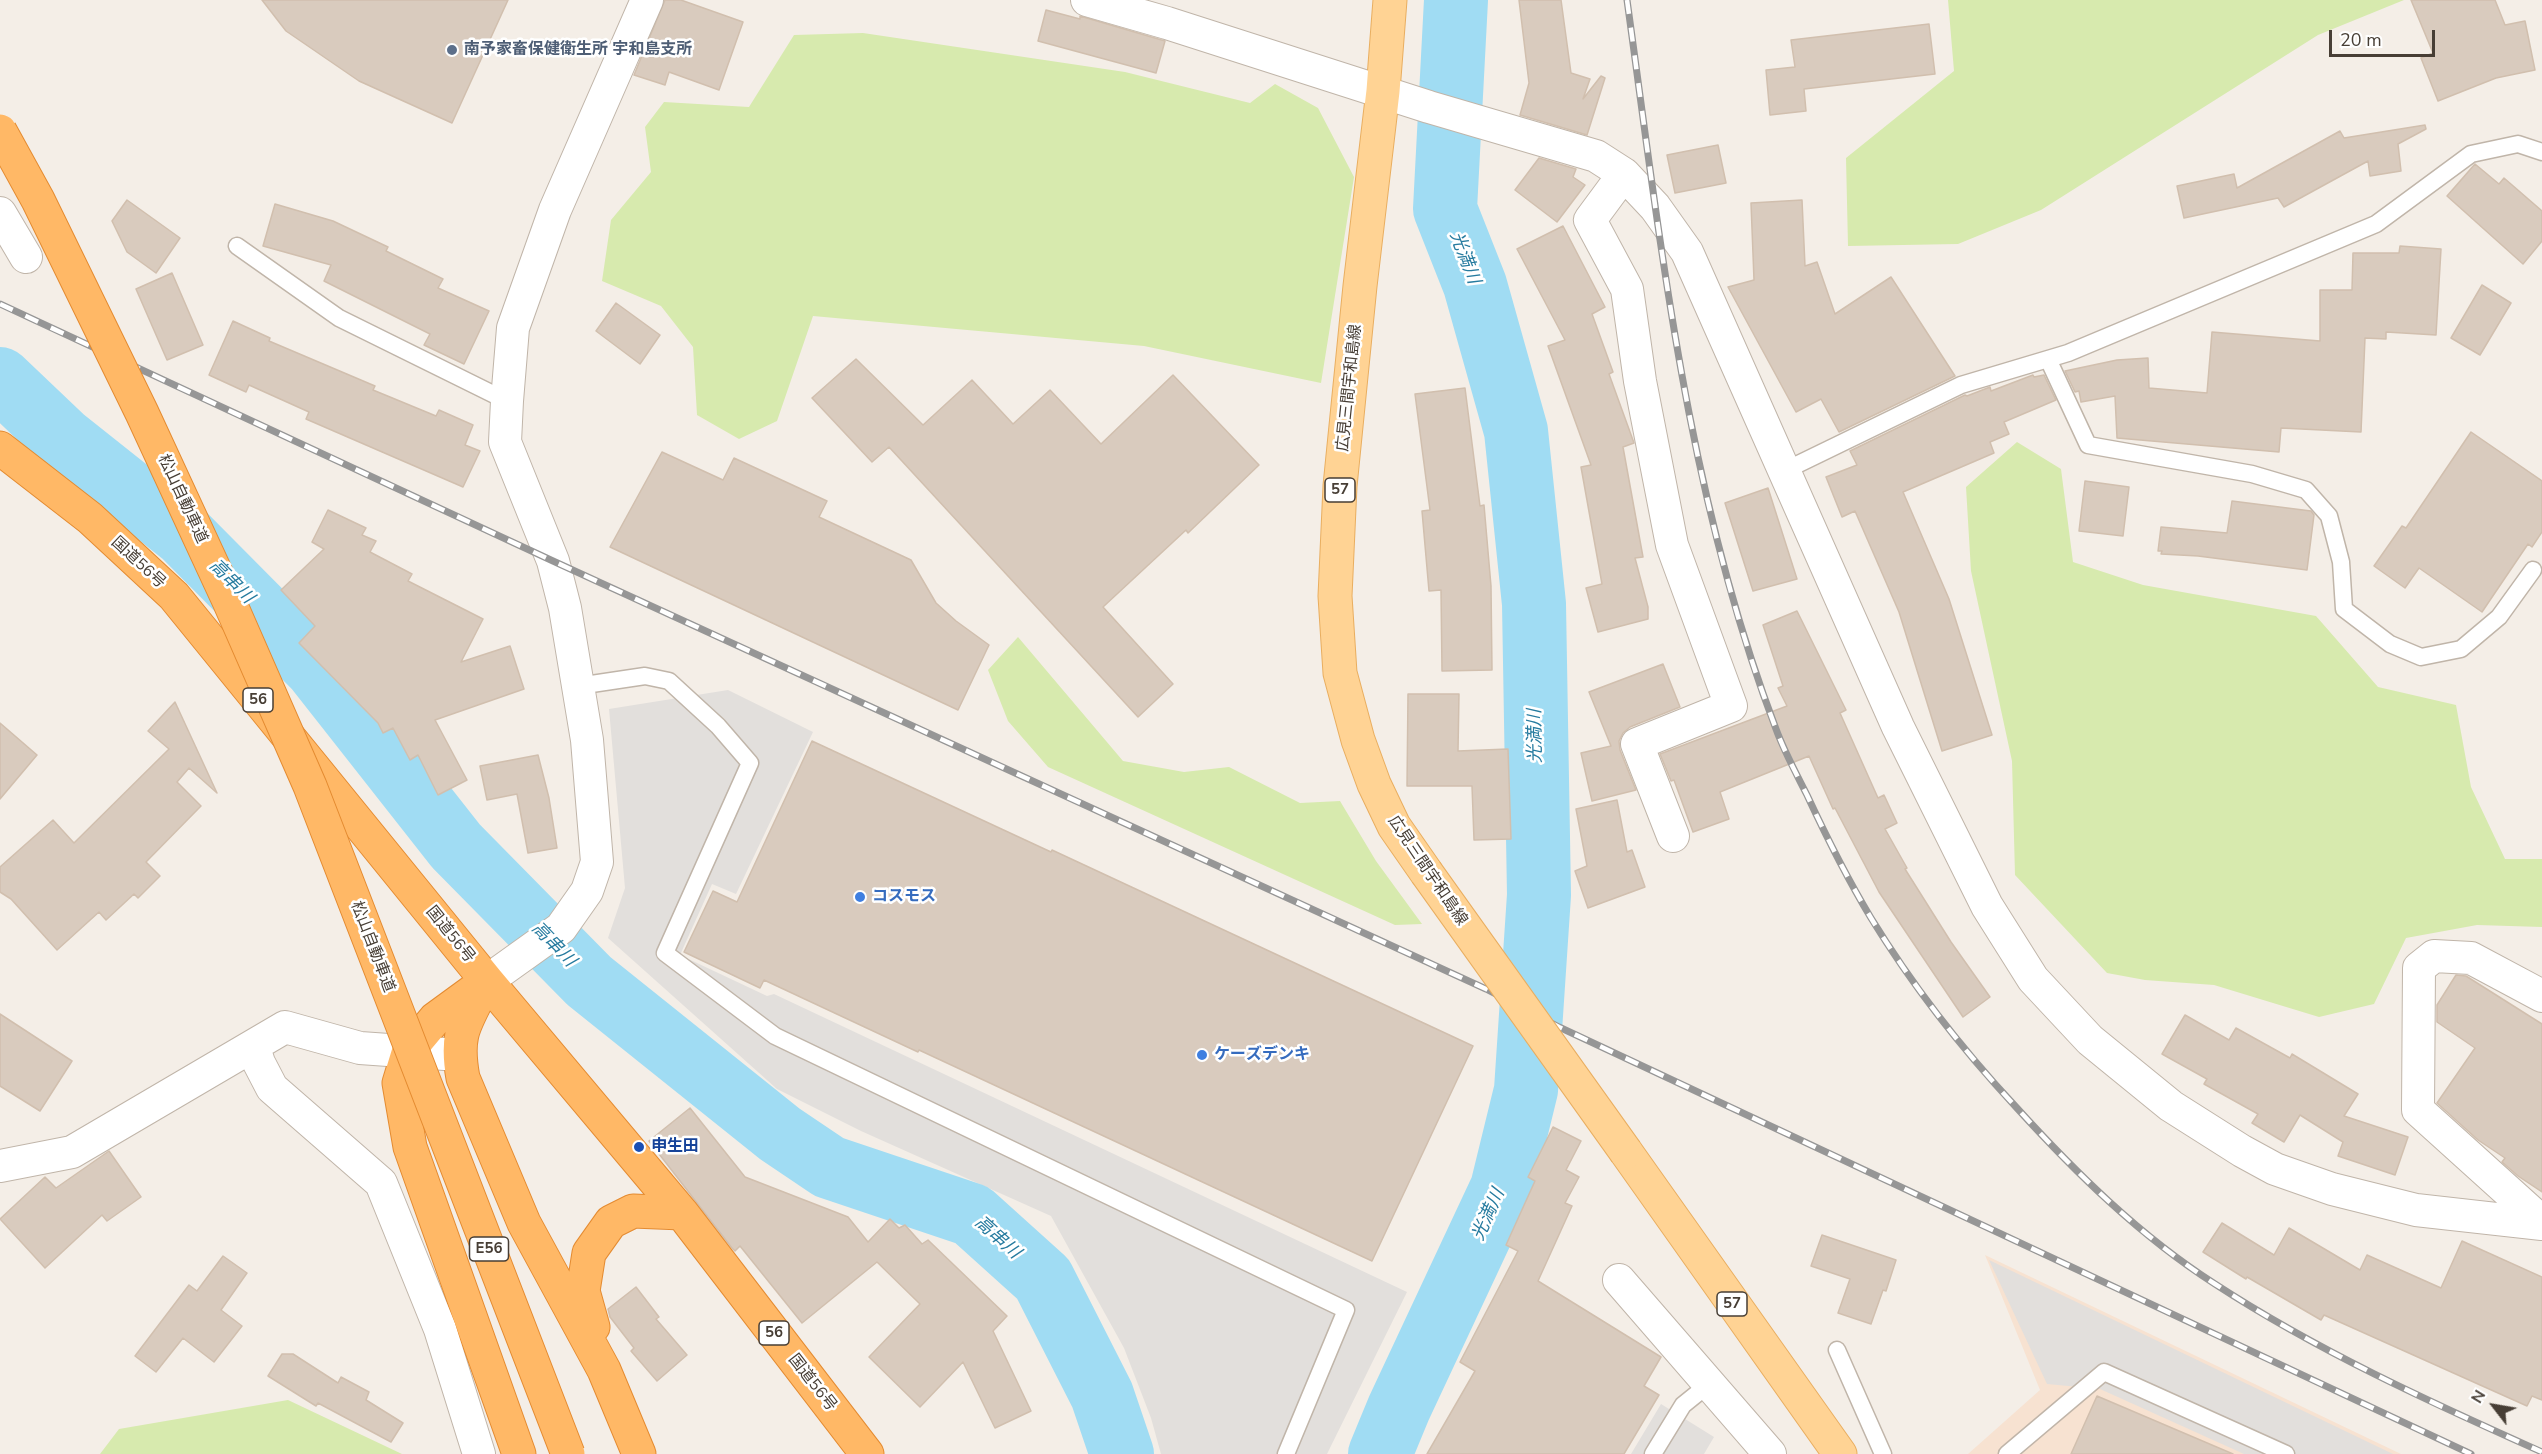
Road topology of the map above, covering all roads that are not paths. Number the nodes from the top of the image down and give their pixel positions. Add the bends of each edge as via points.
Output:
1 (647, 0) edge
2 (1087, 0) edge
3 (1390, 0) edge
4 (1383, 91) junction
5 (0, 131) edge
6 (2542, 152) edge
7 (1624, 174) junction
8 (0, 213) edge
9 (237, 246) dead end
10 (26, 257) dead end
11 (2048, 359) junction
12 (507, 401) junction
13 (0, 448) edge
14 (1784, 471) junction
15 (2533, 570) dead end
16 (578, 686) junction
17 (1672, 836) dead end
18 (487, 981) junction
19 (2542, 996) edge
20 (254, 1047) junction
21 (409, 1047) junction
22 (459, 1054) junction
23 (0, 1166) edge
24 (682, 1213) junction
25 (2542, 1223) edge
26 (1618, 1280) dead end
27 (1837, 1350) dead end
28 (604, 1370) junction
29 (1709, 1384) junction
30 (479, 1454) edge
31 (519, 1454) edge
32 (568, 1454) edge
33 (639, 1454) edge
34 (867, 1454) edge
35 (1286, 1454) edge
36 (1653, 1454) edge
37 (1770, 1454) edge
38 (1840, 1454) edge
39 (1883, 1454) edge
40 (2007, 1454) edge
41 (2286, 1454) edge

1 - 12 street via 555,210 513,328
2 - 4 street
3 - 4 main road, 広見三間宇和島線 / 57
4 - 7 street via 1596,156
4 - 38 main road, 広見三間宇和島線 / 57, bridge via 1340,486 1335,596 1340,673 1358,740 1394,826
5 - 21 highway, 松山自動車道 / E56, bridge via 38,200 230,601 310,786
6 - 11 lane via 2518,144 2471,154 2376,224
7 - 14 street via 1655,207 1687,252
7 - 17 street via 1590,220 1627,289 1640,381 1672,545 1731,706 1637,744
8 - 10 street
9 - 12 lane via 339,318
11 - 14 lane via 1961,385
11 - 15 lane via 2088,445 2252,474 2306,490 2329,516 2341,562 2344,609 2390,644 2421,657 2461,649 2499,617
12 - 16 street via 506,442 554,561
13 - 18 highway, 国道56号 / 56 via 90,518 174,596
14 - 25 street via 1869,665 1988,906 2033,979 2090,1041 2171,1106 2275,1169 2332,1189 2416,1210
16 - 18 street via 587,740 597,862 587,891 561,928
16 - 35 lane via 645,676 669,681 718,726 750,763 665,953 775,1036 1346,1310
18 - 21 highway via 435,1019
18 - 22 highway via 460,1032
18 - 24 highway, 国道56号 / 56
19 - 25 street via 2471,958 2434,956 2419,968 2418,1110
20 - 21 street via 285,1027 360,1048
20 - 23 street via 72,1152
20 - 30 street via 272,1088 381,1183 440,1329
21 - 22 street
21 - 31 highway via 399,1083 410,1147
21 - 32 highway, E56, bridge
22 - 28 highway via 463,1078 524,1223
24 - 28 highway via 633,1210 611,1222 589,1253 583,1291
24 - 34 highway, 国道56号 / 56
26 - 29 street
27 - 39 lane
28 - 33 highway
29 - 36 lane via 1683,1406
29 - 37 street
40 - 41 lane via 2104,1372

